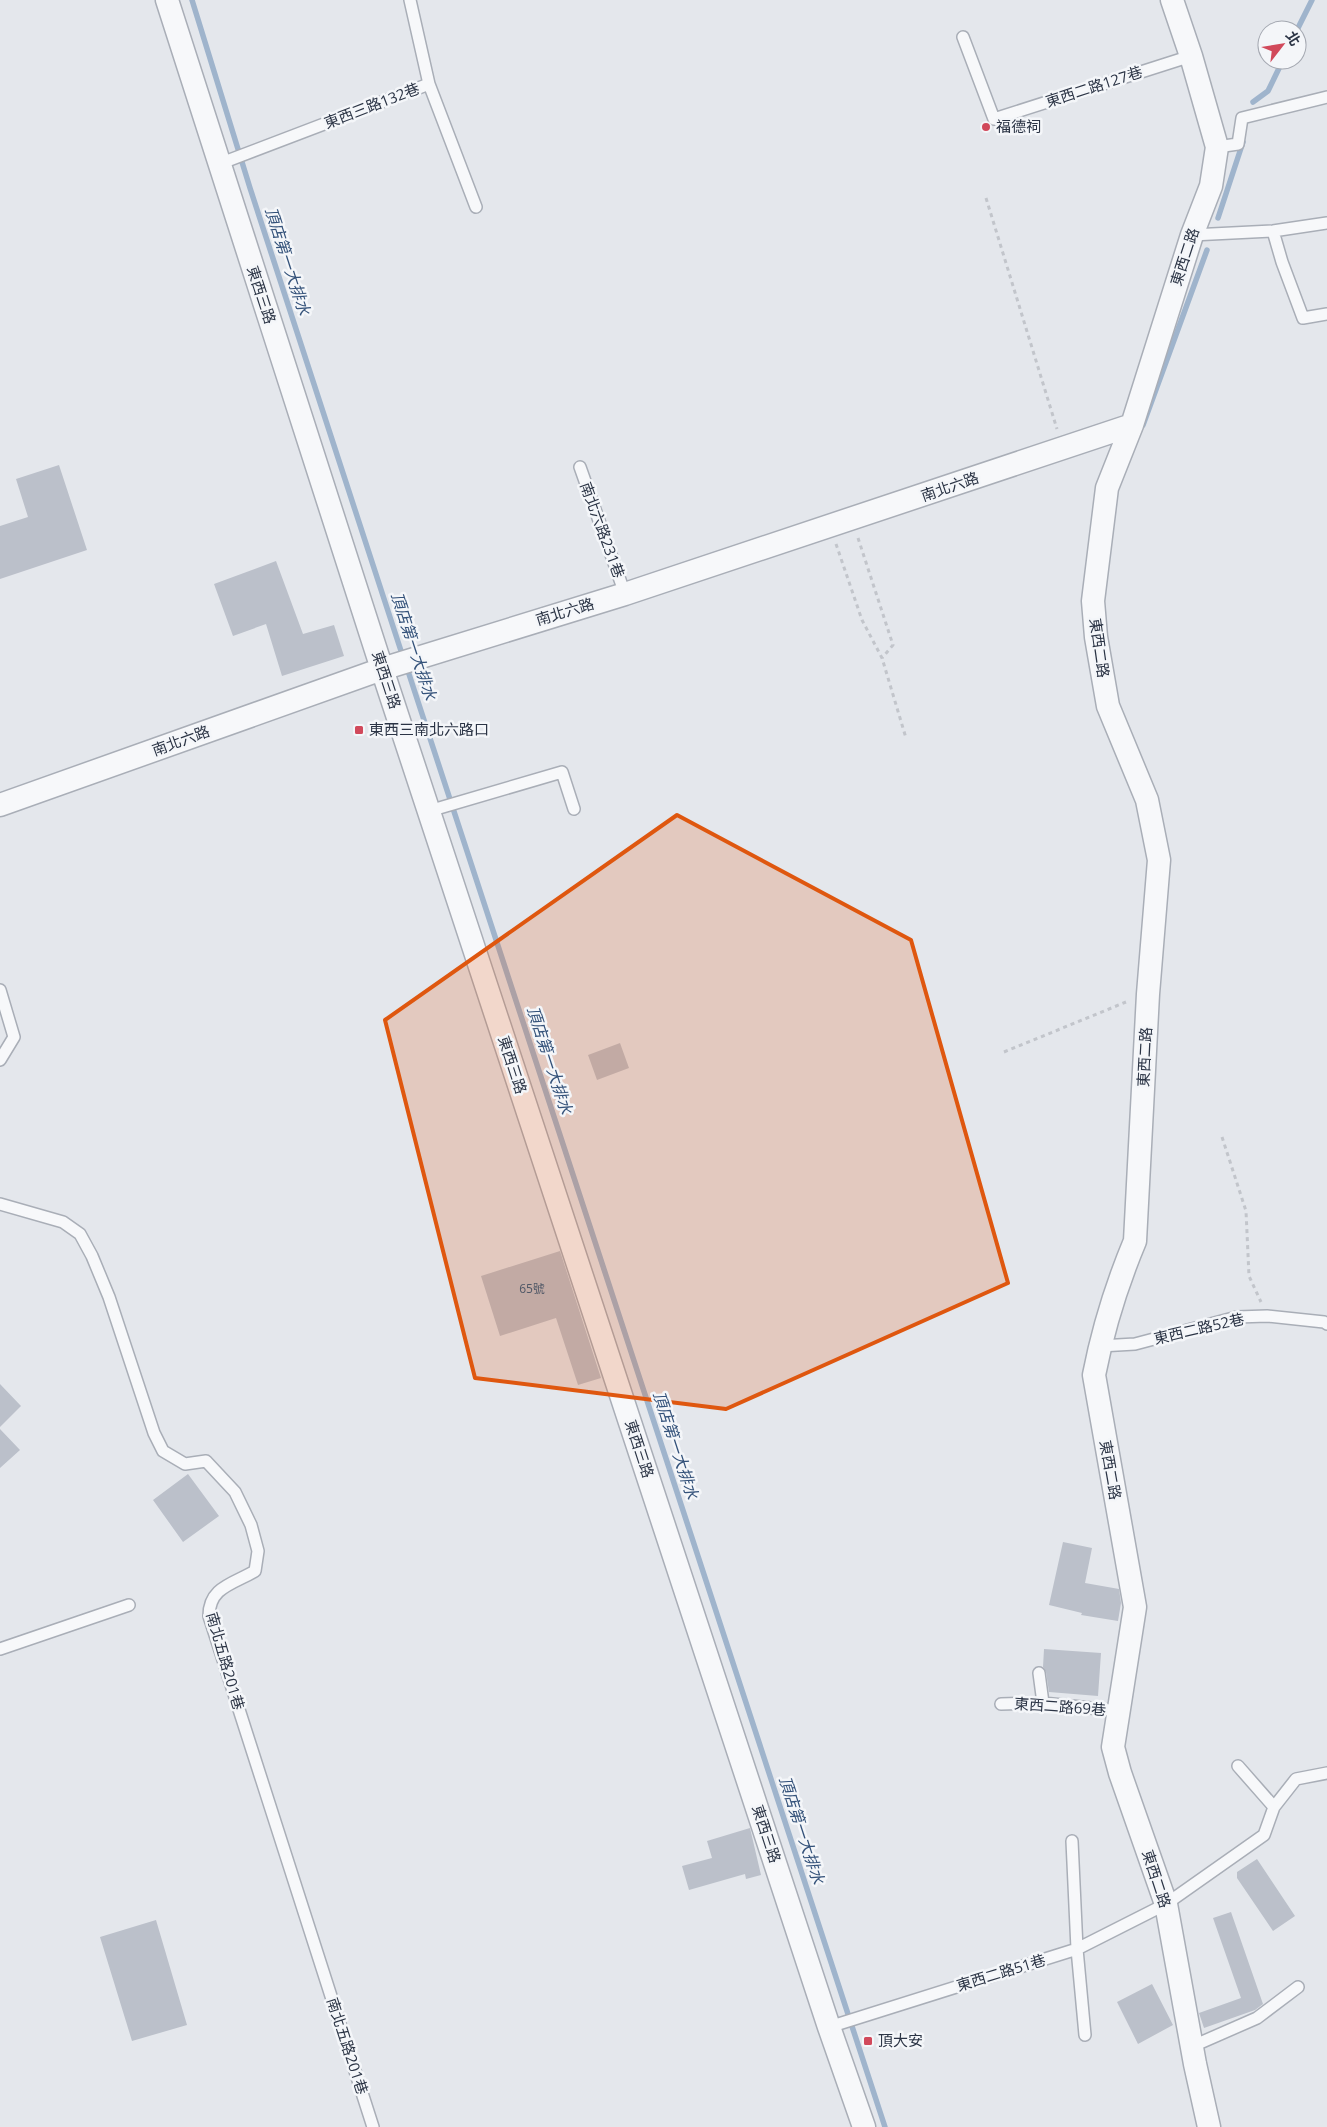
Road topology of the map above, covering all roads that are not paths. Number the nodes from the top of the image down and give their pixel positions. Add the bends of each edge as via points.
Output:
1 (167, 0) edge
2 (410, 0) edge
3 (1172, 0) edge
4 (963, 37) dead end
5 (1191, 56) junction
6 (430, 84) junction
7 (1327, 97) edge
8 (1217, 147) junction
9 (219, 164) junction
10 (476, 207) dead end
11 (1327, 224) edge
12 (1273, 231) junction
13 (1192, 235) junction
14 (1327, 314) edge
15 (1132, 425) junction
16 (580, 467) dead end
17 (625, 594) junction
18 (382, 669) junction
19 (0, 805) edge
20 (574, 809) dead end
21 (429, 811) junction
22 (0, 990) edge
23 (0, 1060) edge
24 (0, 1204) edge
25 (1327, 1324) edge
26 (1100, 1346) junction
27 (129, 1605) dead end
28 (0, 1649) edge
29 (1039, 1673) dead end
30 (1043, 1703) junction
31 (1000, 1704) dead end
32 (1119, 1711) junction
33 (1238, 1766) dead end
34 (1327, 1773) edge
35 (1274, 1807) junction
36 (1072, 1841) dead end
37 (1166, 1904) junction
38 (1077, 1949) junction
39 (1298, 1987) dead end
40 (830, 2027) junction
41 (1085, 2035) dead end
42 (1192, 2046) junction
43 (373, 2127) edge
44 (864, 2127) edge
45 (1209, 2127) edge

1 - 9 street, 東西三路
2 - 6 lane
3 - 5 street, 東西二路
4 - 5 lane, 東西二路127巷 via 994,119
5 - 8 street, 東西二路
6 - 9 lane, 東西三路132巷
6 - 10 lane, 東西三路132巷
7 - 8 lane via 1242,118 1238,144
8 - 13 street, 東西二路 via 1211,186
9 - 18 street, 東西三路
11 - 12 lane
12 - 13 lane
12 - 14 lane via 1303,318
13 - 15 street, 東西二路
15 - 17 street, 南北六路
15 - 26 street, 東西二路 via 1107,488 1093,601 1108,706 1147,800 1159,860 1148,994 1135,1241
16 - 17 lane, 南北六路231巷
17 - 18 street, 南北六路
18 - 19 street, 南北六路
18 - 21 street, 東西三路
20 - 21 lane via 562,772
21 - 40 street, 東西三路
22 - 23 lane via 14,1037
24 - 43 lane, 南北五路201巷 via 63,1222 80,1234 109,1297 154,1433 163,1451 185,1464 206,1461 235,1492 251,1525 258,1551 255,1571 220,1589 209,1604 209,1616
25 - 26 lane, 東西二路52巷 via 1267,1316 1237,1317 1135,1344
26 - 32 street, 東西二路 via 1094,1375 1135,1607
27 - 28 lane
29 - 30 lane
30 - 31 lane, 東西二路69巷
30 - 32 lane, 東西二路69巷
32 - 37 street, 東西二路 via 1113,1747
33 - 35 lane
34 - 35 lane via 1296,1779
35 - 37 lane via 1264,1835
36 - 38 lane
37 - 38 lane, 東西二路51巷
37 - 42 street, 東西二路
38 - 40 lane, 東西二路51巷
38 - 41 lane
39 - 42 lane via 1257,2018
40 - 44 street, 東西三路
42 - 45 street, 東西二路

